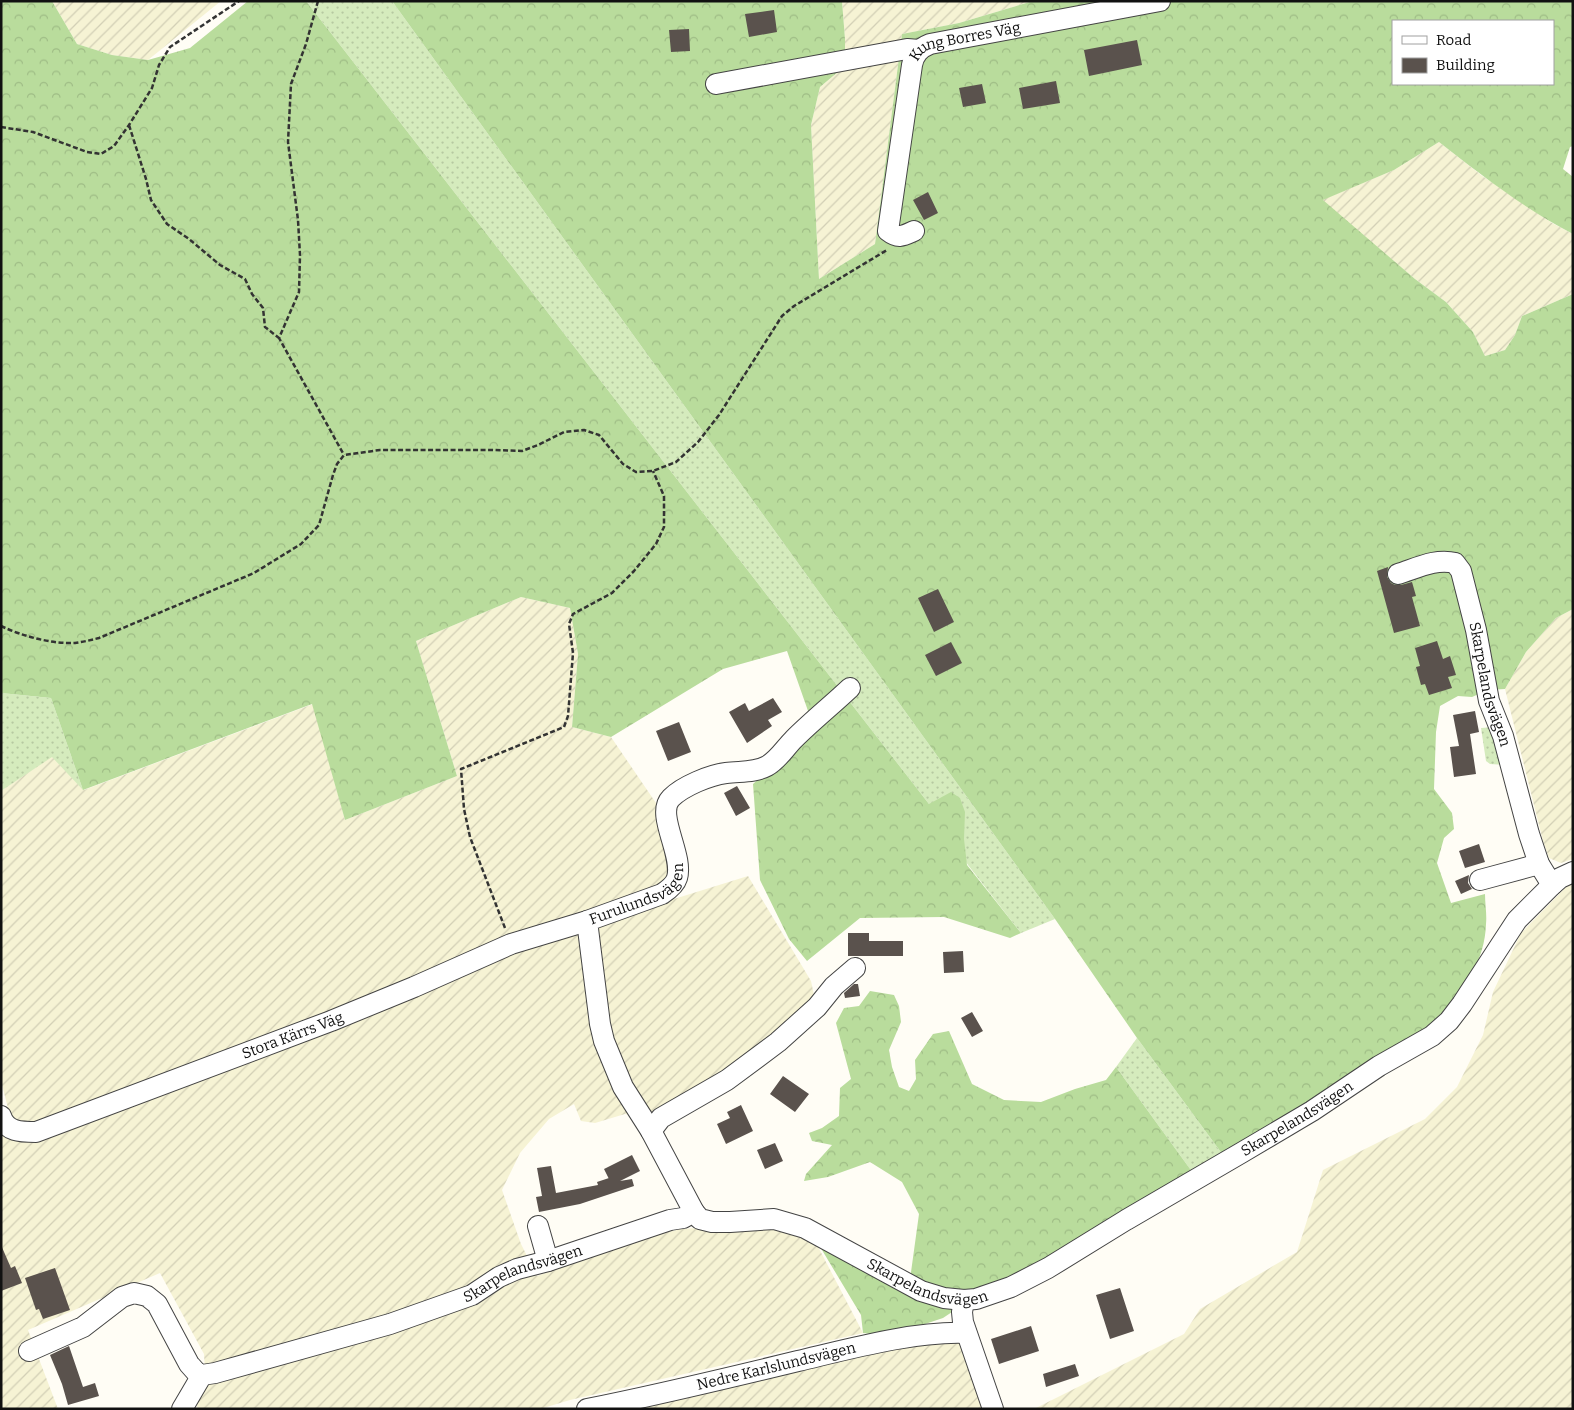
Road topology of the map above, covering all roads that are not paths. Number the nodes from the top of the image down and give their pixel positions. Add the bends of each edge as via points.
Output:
1 (1160, 1) edge
2 (919, 50) junction
3 (716, 84) dead end
4 (914, 231) dead end
5 (1398, 574) dead end
6 (850, 688) dead end
7 (1539, 864) junction
8 (1573, 872) edge
9 (1480, 880) dead end
10 (1552, 885) junction
11 (587, 921) junction
12 (855, 968) dead end
13 (1, 1116) edge
14 (651, 1131) junction
15 (694, 1212) junction
16 (538, 1226) dead end
17 (548, 1261) junction
18 (964, 1300) junction
19 (966, 1333) junction
20 (29, 1351) dead end
21 (202, 1376) junction
22 (616, 1406) edge
23 (182, 1409) edge
24 (587, 1409) edge
25 (993, 1409) edge

1 - 2 street, Kung Borres Väg via 930,44
2 - 3 street via 907,49
2 - 4 street, Kung Borres Väg via 912,65 888,232 904,236
5 - 7 street, Skarpelandsvägen via 1438,561 1455,563 1460,571 1476,630 1489,701 1503,736
6 - 11 street, Furulundsvägen via 769,765 709,777 672,797 667,804 666,815 679,863 677,880 662,894
7 - 9 street
7 - 10 street, Skarpelandsvägen
8 - 10 street, Skarpelandsvägen
10 - 18 street, Skarpelandsvägen via 1517,920 1462,1004 1432,1036 1048,1268 1011,1287
11 - 13 street, Stora Kärrs Väg via 511,944 331,1021 36,1132 18,1132 8,1127
11 - 14 street, Furulundsvägen via 604,1041 624,1087
12 - 14 street via 778,1042 727,1080 661,1118
14 - 15 street, Furulundsvägen
15 - 17 street, Skarpelandsvägen via 684,1218
15 - 18 street, Skarpelandsvägen via 700,1220 712,1222 774,1219 806,1228 921,1291
16 - 17 street
17 - 21 street, Skarpelandsvägen via 517,1269 472,1295 390,1324
18 - 19 street via 962,1312
19 - 22 street, Nedre Karlslundsvägen via 903,1338 854,1348
19 - 25 street
20 - 21 street via 83,1327 122,1297 134,1293 147,1296 157,1304 189,1364
21 - 23 street
22 - 24 street, Nedre Karlslundsvägen

